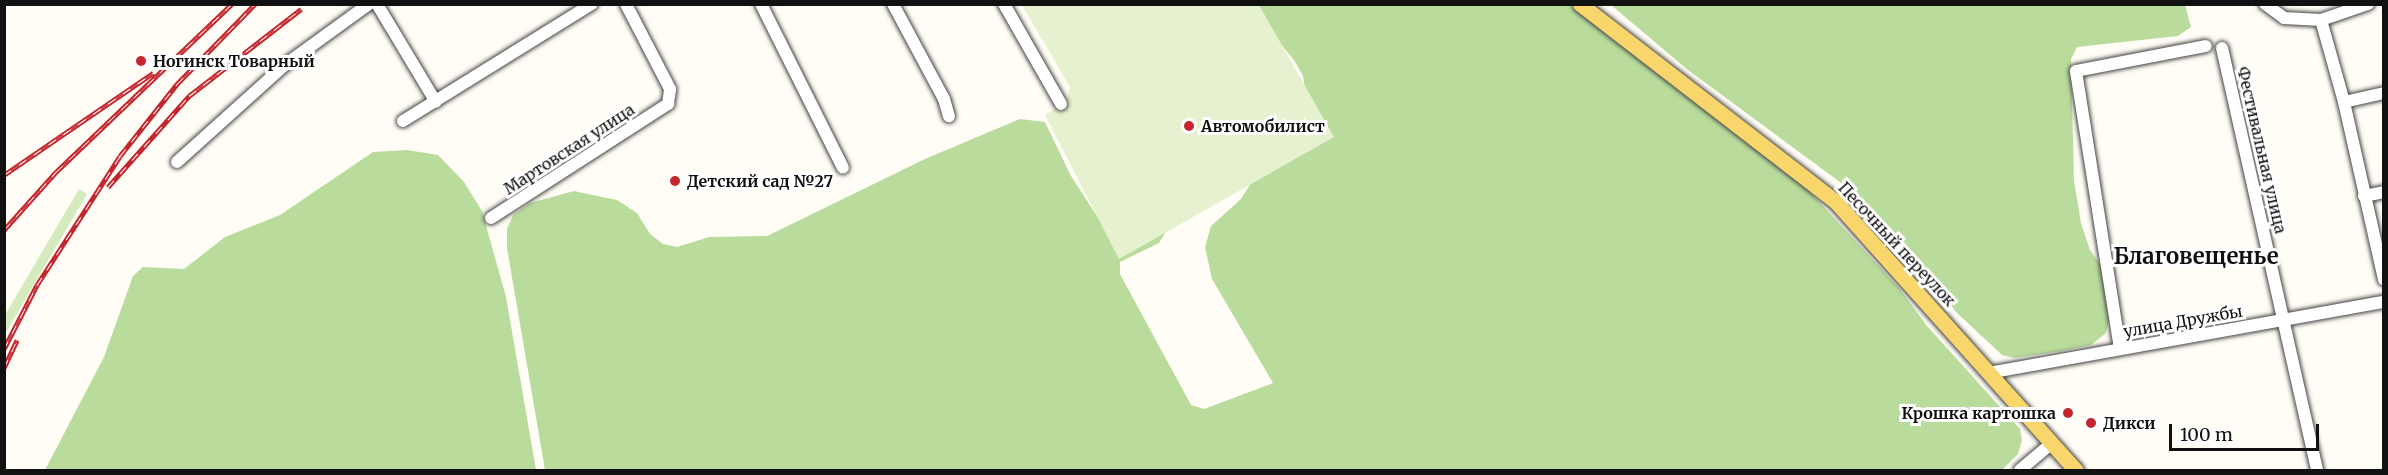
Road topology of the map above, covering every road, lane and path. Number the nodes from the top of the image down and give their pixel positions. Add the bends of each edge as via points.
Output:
1 (369, 4) edge
2 (378, 4) edge
3 (592, 4) edge
4 (626, 4) edge
5 (761, 4) edge
6 (893, 4) edge
7 (1004, 4) edge
8 (1580, 4) edge
9 (2265, 4) edge
10 (2368, 4) edge
11 (2321, 21) junction
12 (2206, 46) dead end
13 (2222, 48) dead end
14 (2384, 93) edge
15 (436, 102) junction
16 (2344, 102) junction
17 (1061, 104) dead end
18 (949, 116) dead end
19 (403, 121) dead end
20 (177, 162) dead end
21 (843, 168) dead end
22 (2384, 192) edge
23 (2364, 196) junction
24 (491, 218) dead end
25 (2384, 280) edge
26 (2384, 302) edge
27 (2283, 320) junction
28 (2120, 349) junction
29 (1988, 373) junction
30 (2052, 443) junction
31 (2020, 471) edge
32 (2076, 471) edge
33 (2317, 471) edge

1 - 20 street via 278,71
2 - 15 street
3 - 15 street
4 - 24 street, Мартовская улица via 670,88 670,100 664,108
5 - 21 street
6 - 18 street via 944,99
7 - 17 street
8 - 29 main road, Песочный переулок via 1821,188 1872,240
9 - 11 street via 2284,18
10 - 11 street
11 - 16 street
12 - 28 street via 2076,71
13 - 27 street, Фестивальная улица
14 - 16 street
15 - 19 street
16 - 23 street
22 - 23 street
23 - 25 street
26 - 27 street, улица Дружбы
27 - 28 street, улица Дружбы
27 - 33 street, Фестивальная улица
28 - 29 street, улица Дружбы
29 - 30 main road, Песочный переулок
30 - 31 street
30 - 32 main road, Песочный переулок

